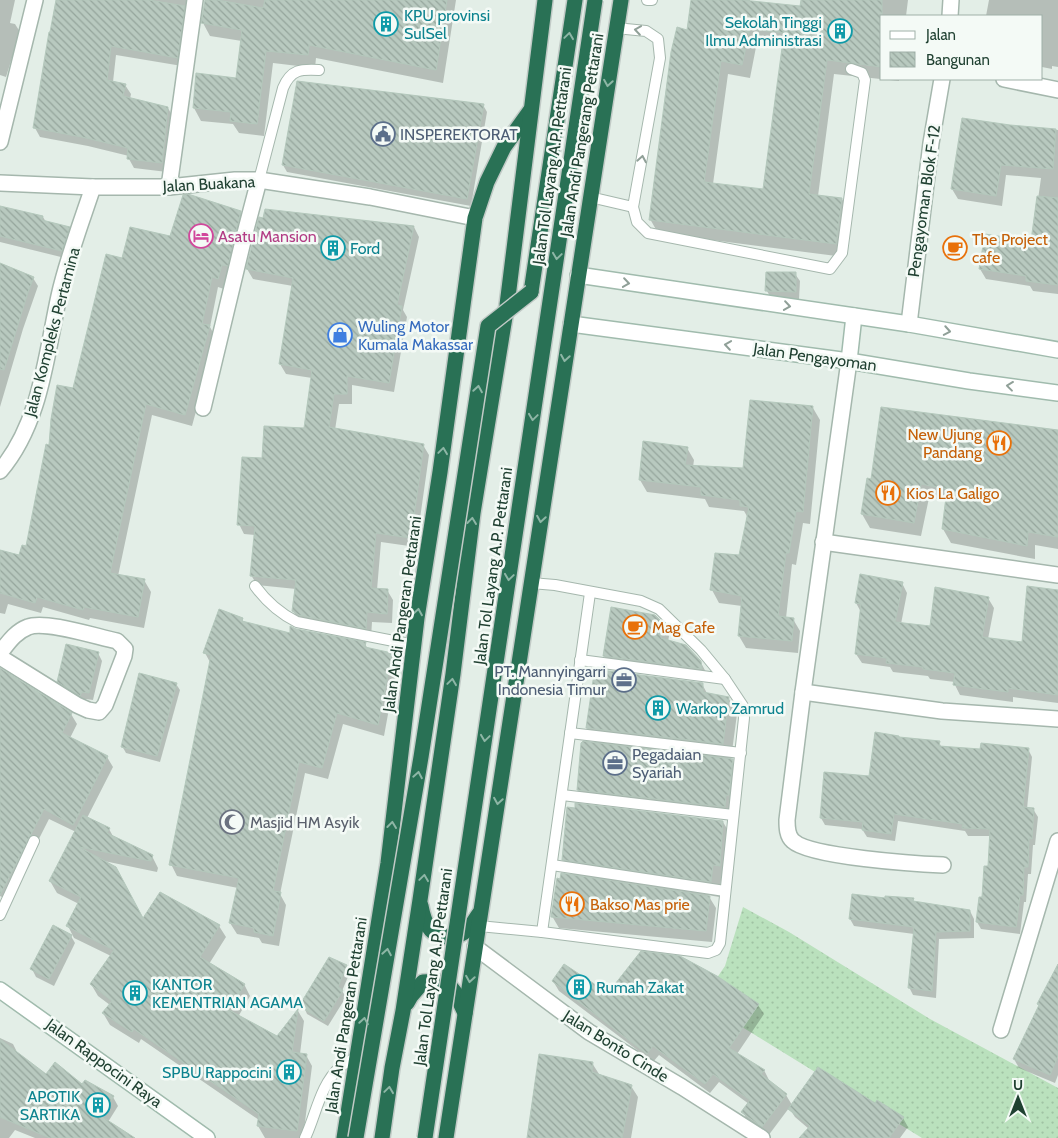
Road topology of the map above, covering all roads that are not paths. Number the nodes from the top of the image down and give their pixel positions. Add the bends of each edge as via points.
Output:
1 (35, 0) edge
2 (195, 0) edge
3 (545, 0) edge
4 (575, 0) edge
5 (595, 0) edge
6 (621, 0) edge
7 (647, 0) edge
8 (652, 0) edge
9 (951, 0) edge
10 (950, 15) edge
11 (616, 28) junction
12 (851, 69) dead end
13 (319, 70) dead end
14 (942, 80) edge
15 (1009, 80) edge
16 (1058, 90) edge
17 (532, 109) junction
18 (0, 142) edge
19 (259, 180) junction
20 (0, 183) edge
21 (169, 186) junction
22 (93, 187) junction
23 (590, 197) junction
24 (633, 207) junction
25 (475, 218) junction
26 (578, 275) junction
27 (854, 316) junction
28 (571, 324) junction
29 (909, 324) junction
30 (1058, 350) edge
31 (849, 361) junction
32 (1058, 393) edge
33 (203, 408) dead end
34 (0, 471) edge
35 (823, 542) junction
36 (1058, 575) edge
37 (532, 583) junction
38 (255, 586) dead end
39 (590, 593) junction
40 (414, 645) junction
41 (0, 655) edge
42 (580, 660) junction
43 (725, 679) junction
44 (803, 692) junction
45 (1058, 719) edge
46 (570, 733) junction
47 (741, 753) junction
48 (562, 795) junction
49 (733, 815) junction
50 (34, 841) dead end
51 (1058, 841) edge
52 (552, 865) junction
53 (943, 865) dead end
54 (725, 891) junction
55 (420, 900) junction
56 (0, 915) edge
57 (480, 918) junction
58 (542, 932) junction
59 (475, 947) junction
60 (0, 990) edge
61 (403, 1012) junction
62 (465, 1013) junction
63 (1001, 1030) dead end
64 (357, 1057) junction
65 (207, 1138) edge
66 (305, 1138) edge
67 (344, 1138) edge
68 (356, 1138) edge
69 (382, 1138) edge
70 (425, 1138) edge
71 (446, 1138) edge
72 (762, 1138) edge

1 - 18 street
2 - 21 street
3 - 17 highway, Jalan Andi Pangeran Pettarani
68 -> 4 highway, Jalan Tol Layang A.P. Pettarani, bridge via 421,757 488,326 531,292
5 -> 70 highway, Jalan Tol Layang A.P. Pettarani, bridge
6 - 11 highway, Jalan Andi Pangerang Pettarani
7 - 8 lane
9 - 10 street
11 -> 23 highway, Jalan Andi Pangerang Pettarani
24 -> 11 lane via 660,47 658,39 646,31
12 - 24 lane via 862,74 865,80 842,253 830,269 648,233 637,222
13 - 19 lane via 300,70 287,78
14 - 29 street, Pengayoman Blok F-12
15 - 16 street
17 - 25 highway, Jalan Andi Pangeran Pettarani via 504,148 487,182
55 -> 17 highway, Jalan Andi Pangeran Pettarani
19 - 21 street, Jalan Buakana
19 - 25 street, Jalan Buakana via 360,195
19 - 33 street
20 - 22 street, Jalan Buakana
21 - 22 street, Jalan Buakana
22 - 34 street, Jalan Kompleks Pertamina via 59,296 36,398 17,449
23 - 24 lane
23 - 26 highway, Jalan Andi Pangerang Pettarani
40 -> 25 highway, Jalan Andi Pangeran Pettarani
26 -> 27 street
26 - 28 highway, Jalan Andi Pangerang Pettarani
27 - 29 street
27 - 31 street
31 -> 28 street, Jalan Pengayoman
28 -> 37 highway, Jalan Andi Pangerang Pettarani
29 -> 30 street
32 -> 31 street, Jalan Pengayoman
31 - 35 street
35 - 36 street
35 - 44 street
37 - 39 lane
37 -> 57 highway, Jalan Andi Pangerang Pettarani
38 - 40 lane via 281,612 297,622
39 - 42 lane
39 - 43 lane via 641,601 659,609
64 -> 40 highway, Jalan Andi Pangeran Pettarani via 388,863
41 - 41 street via 9,640 29,626 37,625 117,641 125,649 105,705 99,712 77,705
42 - 43 lane
42 - 46 lane
43 - 47 lane via 743,706
44 - 45 street via 942,711
44 - 53 street via 787,820 787,832 792,841 805,848 856,857
46 - 47 lane
46 - 48 lane
47 - 49 lane
48 - 49 lane
48 - 52 lane
49 - 54 lane
50 - 56 lane
51 - 63 street
52 - 54 lane
52 - 58 lane
54 - 58 lane via 720,943 716,950 708,953
55 - 57 highway via 427,925 433,933 444,938 457,937
55 - 61 highway, Jalan Andi Pangeran Pettarani
57 - 58 lane
57 - 59 highway, Jalan Andi Pangerang Pettarani
59 -> 62 highway, Jalan Andi Pangerang Pettarani
59 - 72 street, Jalan Bonto Cinde via 589,1032
60 - 65 street, Jalan Rappocini Raya
61 - 62 highway via 423,982 442,981 453,988
69 -> 61 highway, Jalan Andi Pangeran Pettarani
62 - 71 highway, Jalan Andi Pangerang Pettarani
64 - 66 lane via 340,1067 329,1081
64 - 67 highway, Jalan Andi Pangeran Pettarani

